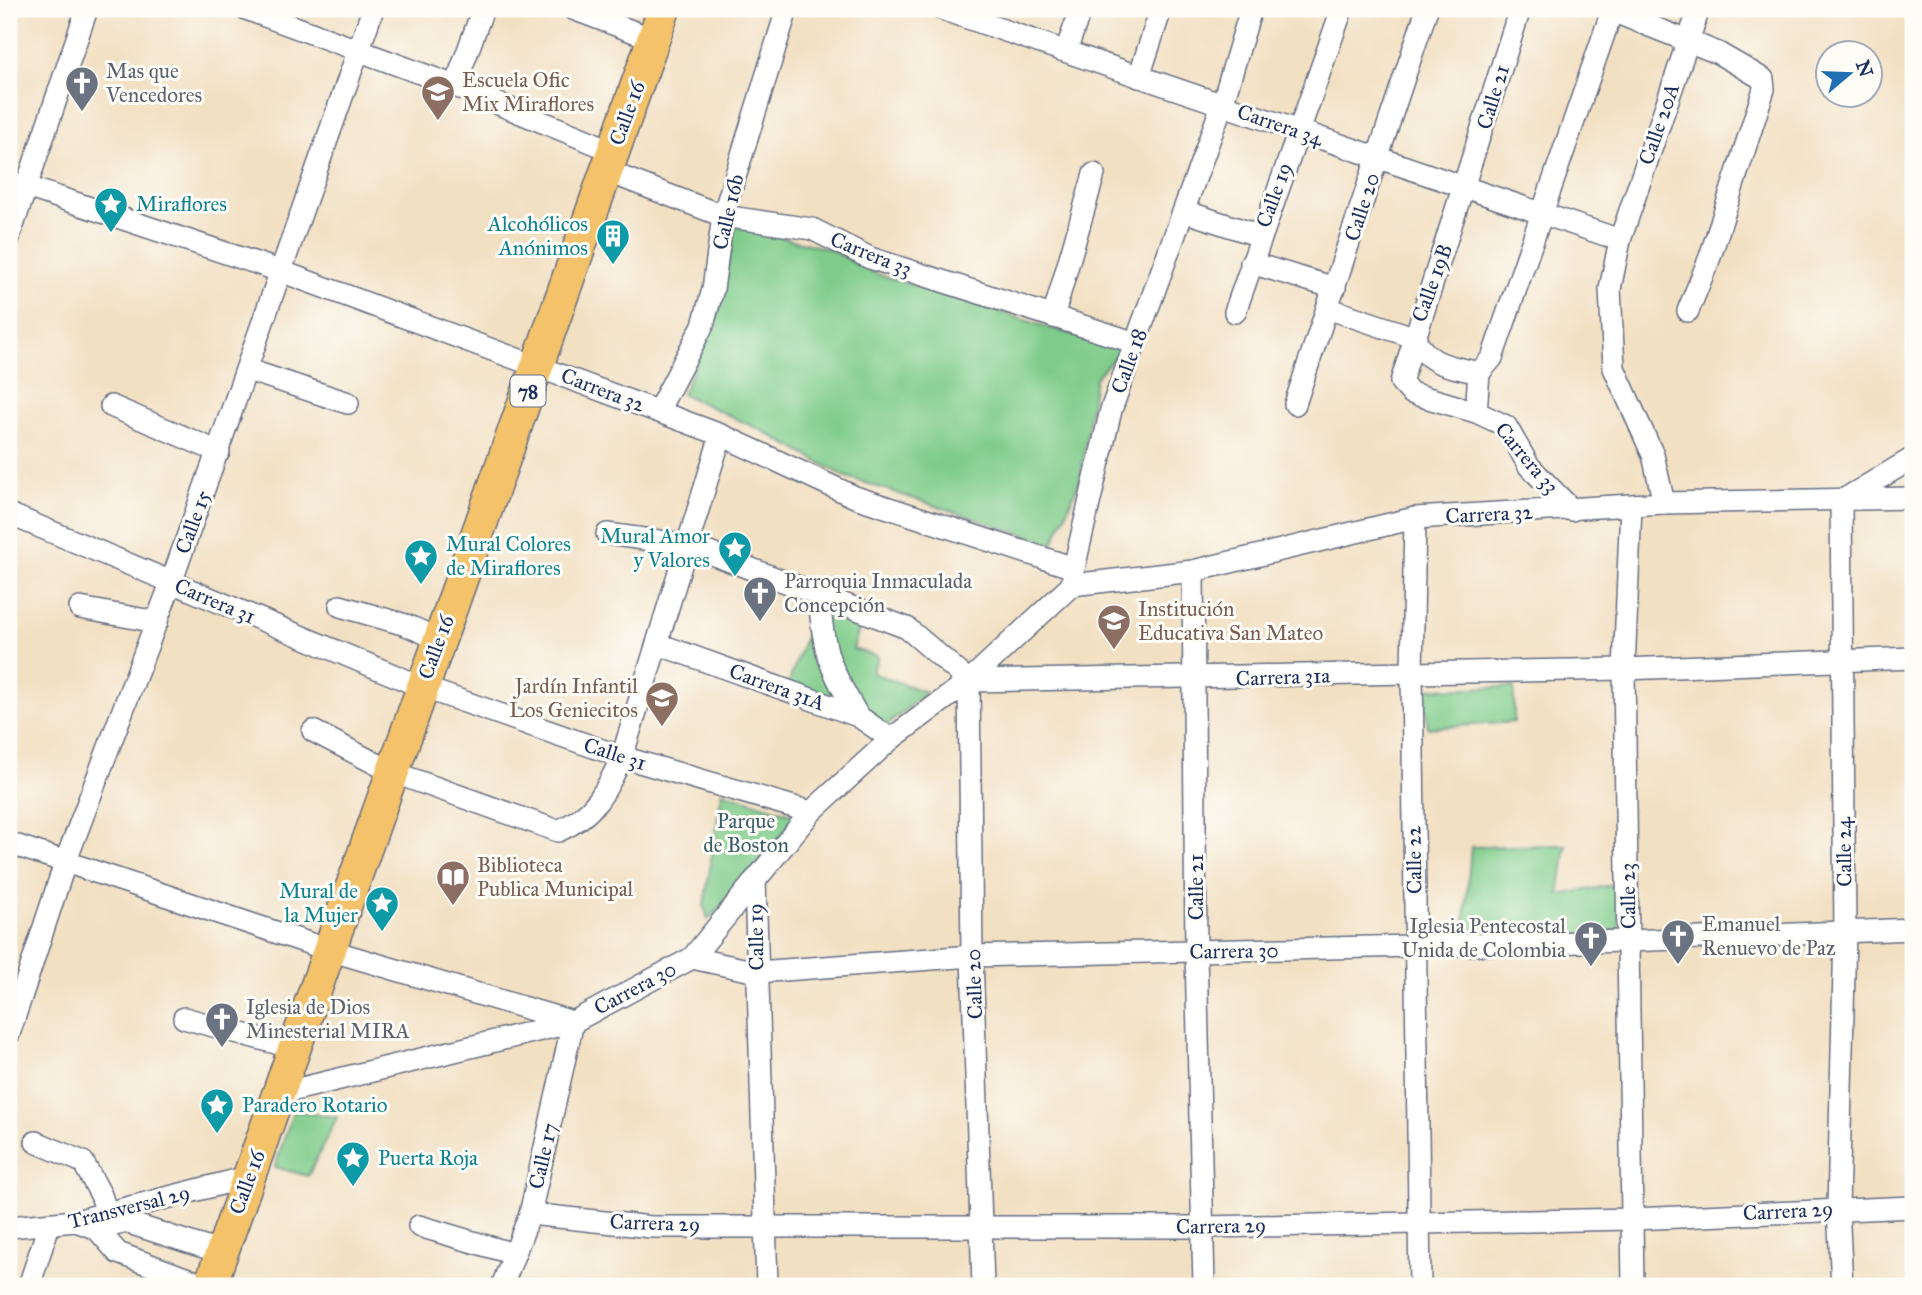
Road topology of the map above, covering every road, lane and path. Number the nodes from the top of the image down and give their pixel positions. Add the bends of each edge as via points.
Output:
1 (87, 9) edge
2 (246, 9) edge
3 (373, 9) edge
4 (483, 9) edge
5 (573, 9) edge
6 (664, 9) edge
7 (787, 9) edge
8 (941, 9) edge
9 (1081, 9) edge
10 (1161, 9) edge
11 (1251, 9) edge
12 (1342, 9) edge
13 (1427, 9) edge
14 (1520, 9) edge
15 (1699, 9) edge
16 (1608, 10) edge
17 (1000, 18) edge
18 (653, 39) junction
19 (1687, 40) junction
20 (1066, 51) junction
21 (359, 52) junction
22 (1139, 77) junction
23 (455, 86) junction
24 (1222, 105) junction
25 (1297, 132) junction
26 (1378, 156) junction
27 (610, 161) junction
28 (1094, 174) dead end
29 (18, 185) edge
30 (1465, 185) junction
31 (1184, 211) junction
32 (1544, 214) junction
33 (723, 216) junction
34 (1260, 236) junction
35 (9, 237) edge
36 (1620, 240) junction
37 (1251, 264) junction
38 (283, 272) junction
39 (1335, 288) junction
40 (1327, 308) junction
41 (1688, 311) dead end
42 (1235, 312) dead end
43 (1053, 317) junction
44 (1413, 337) junction
45 (1136, 343) junction
46 (537, 364) junction
47 (248, 370) junction
48 (1479, 373) junction
49 (348, 403) dead end
50 (1294, 404) dead end
51 (111, 406) dead end
52 (658, 411) junction
53 (1476, 412) junction
54 (721, 435) junction
55 (219, 452) junction
56 (1913, 458) edge
57 (1913, 498) edge
58 (1841, 502) junction
59 (1664, 503) junction
60 (1631, 506) junction
61 (1572, 510) junction
62 (9, 514) edge
63 (1415, 519) junction
64 (607, 534) dead end
65 (688, 545) junction
66 (1193, 571) junction
67 (1073, 576) junction
68 (172, 583) junction
69 (819, 595) junction
70 (340, 606) dead end
71 (80, 608) dead end
72 (157, 622) junction
73 (439, 639) junction
74 (658, 644) junction
75 (1913, 658) edge
76 (1841, 663) junction
77 (1625, 669) junction
78 (1412, 672) junction
79 (1195, 680) junction
80 (969, 681) junction
81 (422, 687) junction
82 (858, 716) junction
83 (313, 731) dead end
84 (891, 739) junction
85 (622, 757) junction
86 (392, 772) junction
87 (811, 812) junction
88 (9, 843) edge
89 (65, 863) junction
90 (755, 880) junction
91 (1913, 929) edge
92 (1845, 933) junction
93 (1629, 941) junction
94 (1415, 946) junction
95 (329, 950) junction
96 (1196, 952) junction
97 (972, 956) junction
98 (692, 958) junction
99 (757, 972) junction
100 (184, 1018) dead end
101 (573, 1021) junction
102 (9, 1034) edge
103 (294, 1048) junction
104 (278, 1094) junction
105 (36, 1142) dead end
106 (248, 1177) junction
107 (1913, 1207) edge
108 (1838, 1208) junction
109 (530, 1214) junction
110 (1633, 1219) junction
111 (102, 1221) junction
112 (1419, 1223) junction
113 (49, 1225) junction
114 (766, 1225) junction
115 (419, 1226) dead end
116 (983, 1226) junction
117 (9, 1227) edge
118 (1203, 1227) junction
119 (222, 1252) junction
120 (514, 1254) junction
121 (29, 1286) edge
122 (208, 1286) edge
123 (502, 1286) edge
124 (767, 1286) edge
125 (983, 1286) edge
126 (1204, 1286) edge
127 (1420, 1286) edge
128 (1633, 1286) edge
129 (1842, 1286) edge

1 - 29 street
2 - 21 street, Carrera 33
3 - 21 street, Calle 15
4 - 23 street
5 - 18 street
6 - 18 highway, Calle 16 / 78
7 - 33 street, Calle 16b
8 - 17 street, Carrera 34
9 - 20 street
10 - 22 street
11 - 24 street, Calle 18
12 - 25 street, Calle 19
13 - 26 street, Calle 20
14 - 30 street, Calle 21
15 - 19 street, Calle 20A
16 - 19 street
16 - 32 street
17 - 20 street, Carrera 34
18 - 27 highway, Calle 16 / 78
19 - 36 street, Calle 20A
19 - 41 street via 1755,73 1763,79 1764,89
20 - 22 street, Carrera 34
21 - 23 street, Carrera 33
21 - 38 street, Calle 15
22 - 24 street, Carrera 34
23 - 27 street, Carrera 33
24 - 25 street, Carrera 34
24 - 31 street, Calle 18
25 - 26 street, Carrera 34
25 - 34 street, Calle 19
26 - 30 street, Carrera 34
26 - 39 street, Calle 20
27 - 33 street, Carrera 33
27 - 46 highway, Calle 16 / 78
28 - 43 street
29 - 35 street
29 - 38 street, Carrera 32
30 - 32 street, Carrera 34
30 - 44 street, Calle 19B
31 - 34 street
31 - 45 street, Calle 18
32 - 36 street, Carrera 34
32 - 48 street via 1492,358
33 - 43 street, Carrera 33 via 812,229 870,258
33 - 52 street, Calle 16b via 703,325
34 - 37 street, Calle 19
36 - 59 street, Calle 20A via 1610,289 1614,368 1653,455
37 - 39 street
37 - 42 street, Calle 19
38 - 46 street, Carrera 32
38 - 47 street, Calle 15
39 - 40 street, Calle 20
40 - 44 street
40 - 50 street, Calle 20
43 - 45 street, Carrera 33
44 - 48 street via 1424,356
44 - 53 street, Calle 19B via 1401,382 1411,393
45 - 67 street, Calle 18 via 1111,410
46 - 52 street, Carrera 32
46 - 73 highway, Calle 16 / 78
47 - 49 street
47 - 55 street, Calle 15
48 - 53 street, Carrera 33
51 - 55 street
52 - 54 street, Carrera 32
53 - 61 street, Carrera 33 via 1506,426 1529,466
54 - 65 street
54 - 67 street, Carrera 32 via 855,496
55 - 68 street, Calle 15
56 - 58 street
57 - 58 street, Carrera 32
58 - 59 street, Carrera 32
58 - 76 street, Calle 24
59 - 60 street, Carrera 32
60 - 61 street, Carrera 32
60 - 77 street, Calle 23
61 - 63 street, Carrera 32
62 - 68 street, Carrera 31
63 - 66 street, Carrera 32
63 - 78 street, Calle 22
64 - 65 street
65 - 69 street
65 - 74 street
66 - 67 street, Carrera 32
66 - 79 street, Calle 21
67 - 80 street
68 - 72 street, Calle 15
68 - 81 street, Carrera 31
69 - 80 street via 907,628
69 - 82 street via 822,640 832,671
70 - 73 street
71 - 72 street
72 - 89 street, Calle 15
73 - 81 highway, Calle 16 / 78
74 - 82 street, Carrera 31A
74 - 85 street
75 - 76 street, Carrera 31a
76 - 77 street, Carrera 31a
76 - 92 street, Calle 24
77 - 78 street, Carrera 31a
77 - 93 street, Calle 23
78 - 79 street, Carrera 31a
78 - 94 street, Calle 22
79 - 80 street, Carrera 31a
79 - 96 street, Calle 21
80 - 84 street, Calle 19
80 - 97 street, Calle 20
81 - 85 street, Calle 31
81 - 86 highway, Calle 16 / 78
82 - 84 street, Carrera 31A
83 - 86 street
84 - 87 street, Calle 19
85 - 86 street via 604,797 558,831
85 - 87 street, Calle 31
86 - 95 highway, Calle 16 / 78
87 - 90 street, Calle 19
88 - 89 street, Carrera 30
89 - 95 street, Carrera 30
89 - 102 street, Calle 15
90 - 98 street
90 - 99 street, Calle 19
91 - 92 street, Carrera 30
92 - 93 street, Carrera 30
92 - 108 street, Calle 24
93 - 94 street, Carrera 30
93 - 110 street, Calle 23
94 - 96 street, Carrera 30
94 - 112 street, Calle 22
95 - 101 street, Carrera 30
95 - 103 highway, Calle 16 / 78
96 - 97 street, Carrera 30
96 - 118 street, Calle 21
97 - 99 street, Carrera 30
97 - 116 street, Calle 20
98 - 99 street, Carrera 30
98 - 101 street, Carrera 30
99 - 114 street, Calle 19
100 - 103 street
101 - 104 street, Carrera 30
101 - 109 street, Calle 17
103 - 104 highway, Calle 16 / 78
104 - 106 highway, Calle 16 / 78
105 - 111 street via 83,1162 101,1195
106 - 111 street, Transversal 29
106 - 119 highway, Calle 16 / 78
107 - 108 street, Carrera 29
108 - 110 street, Carrera 29
108 - 129 street, Calle 24
109 - 114 street, Carrera 29 via 651,1227
109 - 120 street, Calle 17
110 - 112 street, Carrera 29
110 - 128 street, Calle 23
111 - 113 street, Transversal 29
111 - 119 street via 126,1222
111 - 122 street via 118,1253
112 - 118 street, Carrera 29
112 - 127 street, Calle 22
113 - 117 street, Transversal 29
113 - 121 street
114 - 116 street, Carrera 29
114 - 124 street, Calle 19
115 - 120 street
116 - 118 street, Carrera 29
116 - 125 street, Calle 20
118 - 126 street, Calle 21
119 - 122 highway, Calle 16 / 78
120 - 123 street, Calle 17

